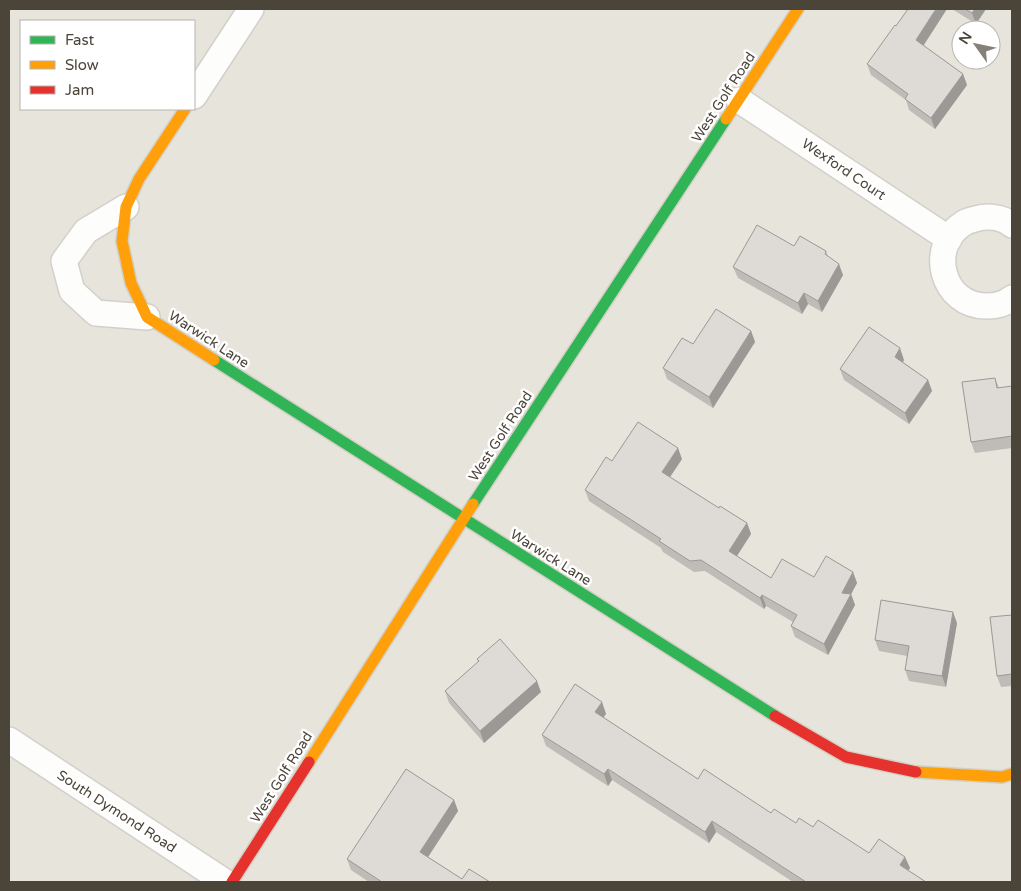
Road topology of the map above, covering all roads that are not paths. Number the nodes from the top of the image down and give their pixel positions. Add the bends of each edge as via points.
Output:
1 (251, 9) edge
2 (798, 9) edge
3 (195, 94) edge
4 (739, 100) junction
5 (184, 110) edge
6 (126, 207) junction
7 (1012, 224) edge
8 (949, 239) junction
9 (1012, 298) edge
10 (147, 318) junction
11 (463, 519) junction
12 (9, 740) edge
13 (1012, 774) edge
14 (225, 882) edge
15 (232, 882) edge

1 - 3 street
2 - 4 street, West Golf Road
4 - 8 street, Wexford Court
4 - 11 street, West Golf Road
5 - 6 street, Warwick Lane via 139,179
6 - 10 street, Warwick Lane via 122,241 131,283
6 - 10 street via 86,231 64,261 72,291 96,313
7 - 8 street via 995,217 980,217 965,222
8 - 9 street via 942,257 943,271 957,295 982,306 996,306
10 - 11 street, Warwick Lane
11 - 13 street, Warwick Lane via 785,723 846,757 922,773 1002,777
11 - 15 street, West Golf Road
12 - 14 street, South Dymond Road

